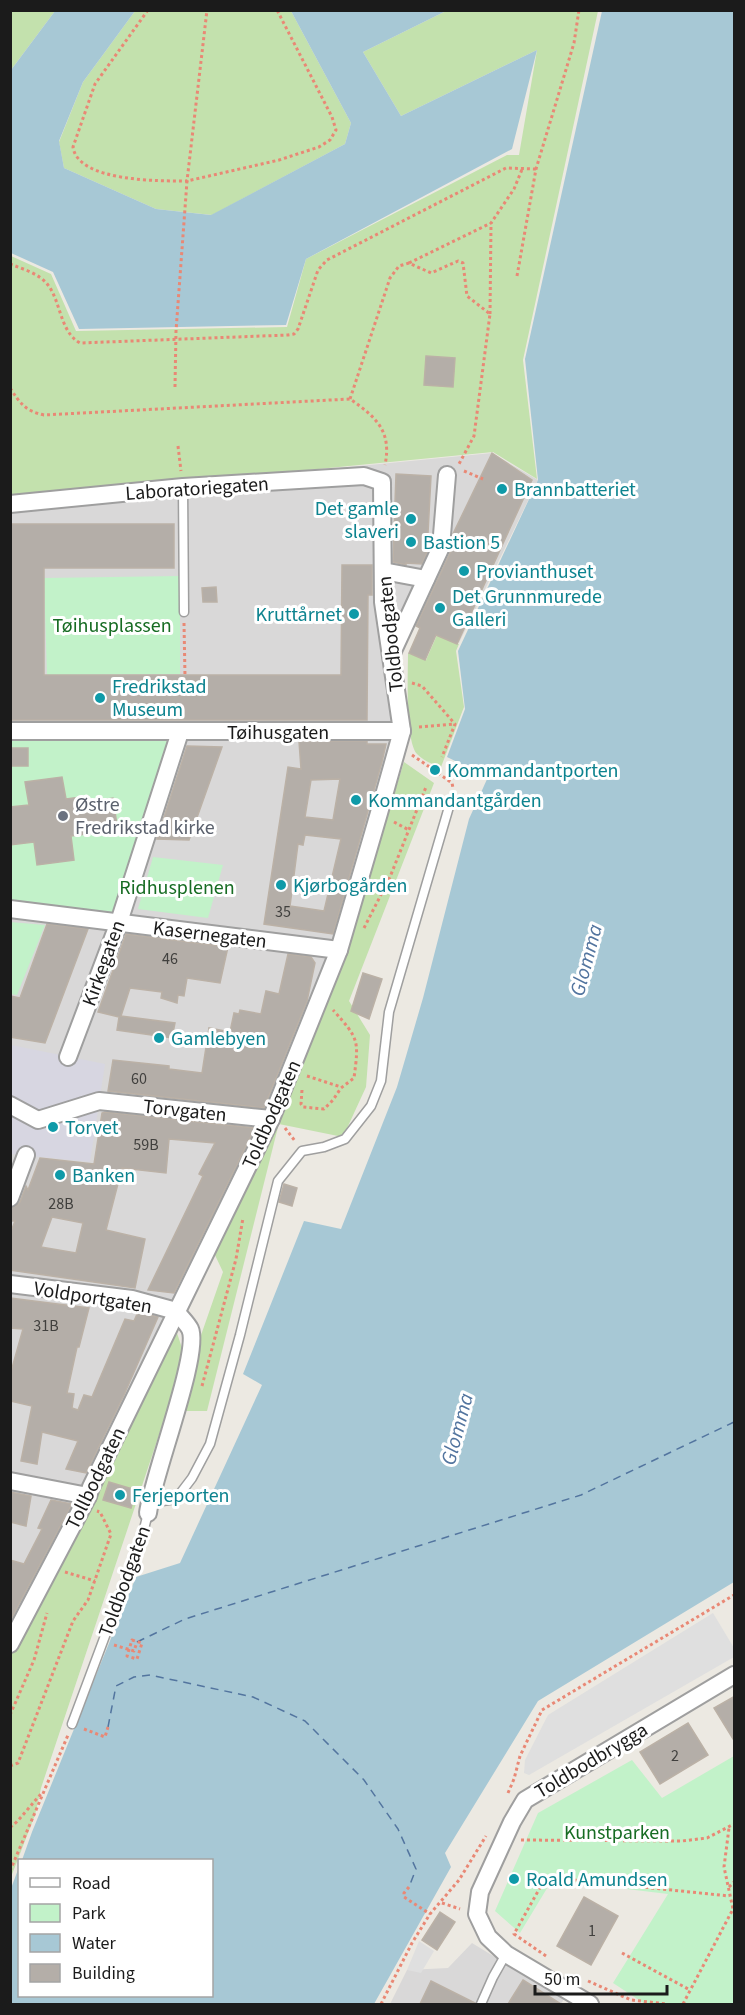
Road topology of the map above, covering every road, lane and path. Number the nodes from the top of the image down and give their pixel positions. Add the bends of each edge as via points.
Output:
1 (148, 10) edge
2 (207, 10) edge
3 (277, 10) edge
4 (579, 10) edge
5 (523, 167) junction
6 (536, 169) junction
7 (187, 182) junction
8 (491, 223) junction
9 (409, 263) junction
10 (10, 264) edge
11 (517, 276) dead end
12 (490, 314) junction
13 (176, 340) junction
14 (175, 387) dead end
15 (10, 388) edge
16 (350, 399) junction
17 (178, 446) dead end
18 (447, 475) dead end
19 (483, 479) dead end
20 (382, 482) junction
21 (183, 488) junction
22 (10, 504) edge
23 (383, 571) junction
24 (426, 579) junction
25 (184, 612) joint
26 (391, 655) junction
27 (186, 676) dead end
28 (395, 683) junction
29 (455, 724) junction
30 (10, 731) edge
31 (180, 732) junction
32 (401, 735) junction
33 (442, 757) dead end
34 (431, 768) dead end
35 (438, 772) dead end
36 (426, 787) dead end
37 (451, 800) joint
38 (392, 820) dead end
39 (409, 830) junction
40 (10, 909) edge
41 (119, 922) junction
42 (360, 937) dead end
43 (339, 950) junction
44 (330, 1004) dead end
45 (68, 1057) dead end
46 (291, 1070) junction
47 (342, 1088) junction
48 (10, 1105) edge
49 (272, 1119) junction
50 (26, 1155) dead end
51 (10, 1198) edge
52 (245, 1212) dead end
53 (10, 1284) edge
54 (176, 1311) junction
55 (202, 1388) dead end
56 (10, 1481) edge
57 (86, 1501) junction
58 (149, 1508) junction
59 (51, 1567) junction
60 (95, 1581) junction
61 (735, 1595) edge
62 (48, 1610) dead end
63 (10, 1644) edge
64 (129, 1650) joint
65 (735, 1676) edge
66 (10, 1715) edge
67 (72, 1724) joint
68 (108, 1727) dead end
69 (99, 1735) dead end
70 (10, 1766) edge
71 (44, 1791) junction
72 (505, 1798) dead end
73 (735, 1824) edge
74 (10, 1827) edge
75 (729, 1828) junction
76 (488, 1832) dead end
77 (484, 1839) junction
78 (504, 1840) junction
79 (10, 1871) edge
80 (735, 1882) edge
81 (409, 1887) dead end
82 (729, 1887) junction
83 (729, 1896) junction
84 (734, 1909) edge
85 (430, 1914) junction
86 (506, 1953) junction
87 (622, 1953) dead end
88 (550, 1959) dead end
89 (579, 1976) dead end
90 (690, 1990) junction
91 (572, 2000) edge
92 (381, 2004) edge
93 (481, 2004) edge
94 (590, 2004) edge
95 (667, 2004) edge
96 (683, 2004) edge

1 - 7 path via 95,84 74,153 84,165 104,173 131,179
2 - 7 path
3 - 7 path via 336,130 319,147
4 - 6 path via 574,43
5 - 6 path
5 - 8 path via 514,189
5 - 13 path via 506,168 327,260 318,270 294,334
6 - 11 path
7 - 13 path
8 - 9 path
8 - 12 path
9 - 12 path via 431,273 458,261 463,263 467,296
9 - 16 path via 399,266 390,278
10 - 13 path via 49,285 71,337 80,343
12 - 19 path via 474,436 456,469
13 - 14 path
15 - 16 path via 22,407 44,415
16 - 20 path via 378,420 385,436 387,453
17 - 21 path
18 - 24 street via 441,548
20 - 21 street, Laboratoriegaten via 363,476
20 - 23 street, Toldbodgaten
21 - 22 street, Laboratoriegaten
21 - 25 lane
23 - 24 street
23 - 26 street, Toldbodgaten
24 - 26 street
25 - 27 path
26 - 28 street, Toldbodgaten
28 - 29 path via 422,686
28 - 32 street, Toldbodgaten
29 - 32 path
29 - 33 path
30 - 31 street, Tøihusgaten
31 - 32 street, Tøihusgaten
31 - 41 street, Kirkegaten
32 - 34 path
32 - 43 street, Toldbodgaten
35 - 37 path via 452,783
36 - 39 path
37 - 58 lane via 389,1012 381,1081 371,1106 345,1139 302,1151 278,1180 210,1444 176,1499
38 - 39 path
39 - 42 path
40 - 41 street, Kasernegaten
41 - 43 street, Kasernegaten
41 - 45 street, Kirkegaten
43 - 46 street, Toldbodgaten
44 - 47 path via 356,1037 354,1078
46 - 47 path
46 - 47 path via 302,1078 303,1107 324,1108
46 - 49 street, Toldbodgaten
48 - 49 street, Torvgaten via 38,1120 99,1101
49 - 54 street, Toldbodgaten
50 - 51 street
52 - 55 path
53 - 54 street, Voldportgaten via 132,1299
54 - 57 street, Tollbodgaten
54 - 58 street, Toldbodgaten via 191,1331 191,1349
56 - 57 street
57 - 59 street, Tollbodgaten
57 - 60 path via 100,1512 111,1534
58 - 67 lane, Toldbodgaten via 142,1537
59 - 60 path
59 - 63 street, Tollbodgaten
60 - 70 path via 88,1600 73,1621 18,1763
61 - 72 path via 542,1710 519,1756
62 - 66 path via 34,1660
64 - 64 path via 127,1656 137,1659 142,1643 132,1640
65 - 78 street, Toldbodbrygga via 525,1800
67 - 71 path
68 - 69 path via 105,1737
71 - 74 path
71 - 79 path
73 - 75 path
75 - 78 path via 707,1838 682,1841
75 - 82 path via 724,1867
76 - 77 path
77 - 78 path
77 - 85 path via 459,1880
78 - 86 street, Toldbodbrygga via 480,1893 477,1914 488,1937
80 - 82 path
81 - 85 path via 403,1895
82 - 83 path
83 - 84 path
83 - 88 path via 546,1877 514,1934
84 - 90 path
85 - 92 path
86 - 91 street
86 - 93 lane
87 - 90 path
89 - 95 path via 631,2000
90 - 96 path
91 - 94 street

